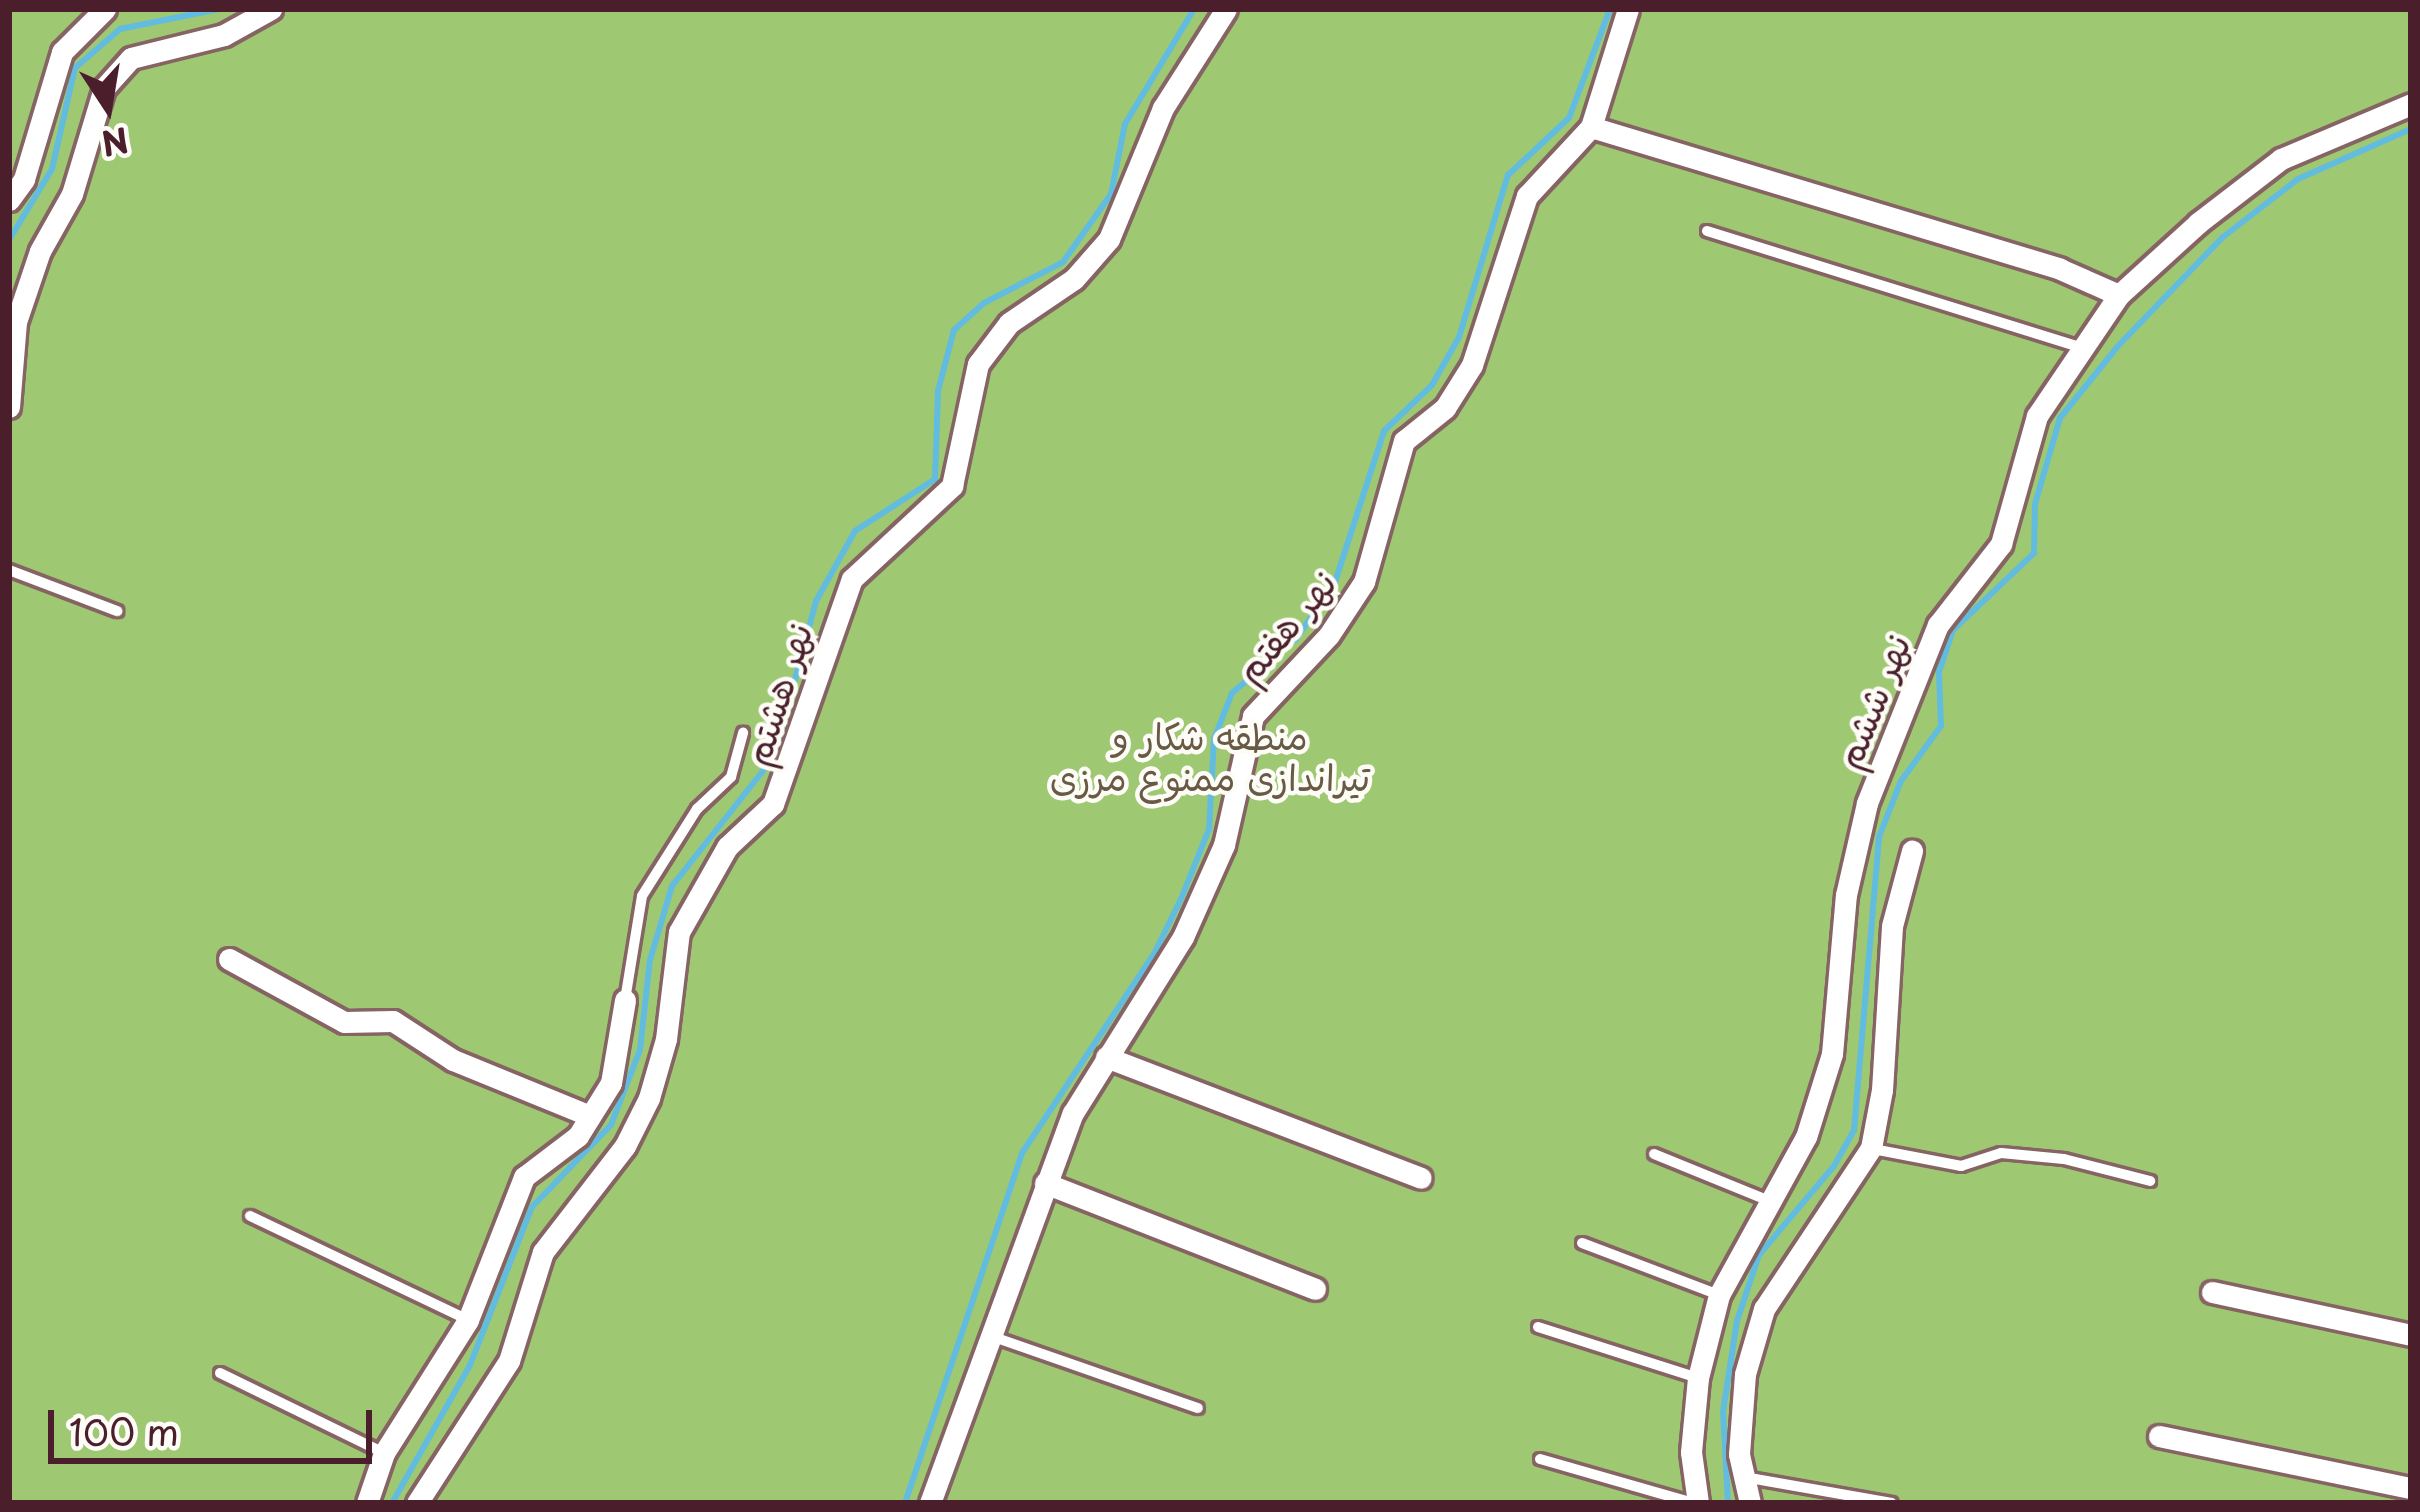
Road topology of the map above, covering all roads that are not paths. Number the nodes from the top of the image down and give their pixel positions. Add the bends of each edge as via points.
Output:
1 (105, 9) edge
2 (271, 9) edge
3 (1226, 9) edge
4 (1628, 9) edge
5 (2411, 104) edge
6 (1592, 127) junction
7 (9, 200) edge
8 (1707, 231) dead end
9 (2119, 295) junction
10 (2083, 349) junction
11 (9, 407) edge
12 (9, 570) edge
13 (117, 611) dead end
14 (743, 734) dead end
15 (1912, 851) dead end
16 (229, 959) dead end
17 (625, 1000) joint
18 (1106, 1058) junction
19 (590, 1116) junction
20 (1871, 1148) junction
21 (1654, 1154) dead end
22 (1421, 1178) dead end
23 (2150, 1181) dead end
24 (1045, 1183) junction
25 (1769, 1201) junction
26 (250, 1216) dead end
27 (1582, 1243) dead end
28 (1315, 1289) dead end
29 (2212, 1292) dead end
30 (1719, 1295) junction
31 (468, 1320) junction
32 (1538, 1327) dead end
33 (990, 1335) junction
34 (2411, 1335) edge
35 (220, 1372) dead end
36 (1698, 1378) junction
37 (1198, 1408) dead end
38 (2159, 1436) dead end
39 (384, 1453) junction
40 (1540, 1459) dead end
41 (1744, 1477) junction
42 (2411, 1487) edge
43 (367, 1503) edge
44 (417, 1503) edge
45 (930, 1503) edge
46 (1695, 1503) edge
47 (1750, 1503) edge
48 (1892, 1503) edge

1 - 7 street via 62,52 24,179
2 - 11 street via 224,35 131,58 104,88 71,194 16,322
3 - 44 street, نهر هشتم via 1163,108 1109,239 1074,278 1009,323 978,364 952,486 852,579 773,804 717,861 679,932 666,1039 649,1098 625,1146 543,1252 509,1360
4 - 6 street, نهر هفتم
5 - 9 street, نهر ششم via 2281,159
6 - 9 street via 2060,269
6 - 18 street, نهر هفتم via 1527,196 1472,365 1445,408 1404,442 1364,582 1328,635 1253,716 1215,867 1183,937
8 - 10 lane
9 - 10 street, نهر ششم
10 - 25 street, نهر ششم via 2037,416 2001,544 1938,625 1889,742 1846,895 1832,1054 1806,1137
12 - 13 lane
14 - 17 lane via 730,777 697,808 642,896
15 - 20 street via 1892,926
16 - 19 street via 344,1022 393,1021 453,1060
17 - 19 street via 611,1083
18 - 22 street
18 - 24 street, نهر هفتم
19 - 31 street via 524,1177
20 - 23 lane via 1960,1166 2001,1153 2064,1160
20 - 41 street via 1764,1309 1745,1374
21 - 25 lane
24 - 28 street
24 - 33 street, نهر هفتم
25 - 30 street, نهر ششم
26 - 31 lane
27 - 30 lane
29 - 34 street
30 - 36 street, نهر ششم
31 - 39 street
32 - 36 lane
33 - 37 lane
33 - 45 street, نهر هفتم
35 - 39 lane
36 - 46 street, نهر ششم via 1690,1452
38 - 42 street
39 - 43 street
40 - 46 lane
41 - 47 street
41 - 48 lane

